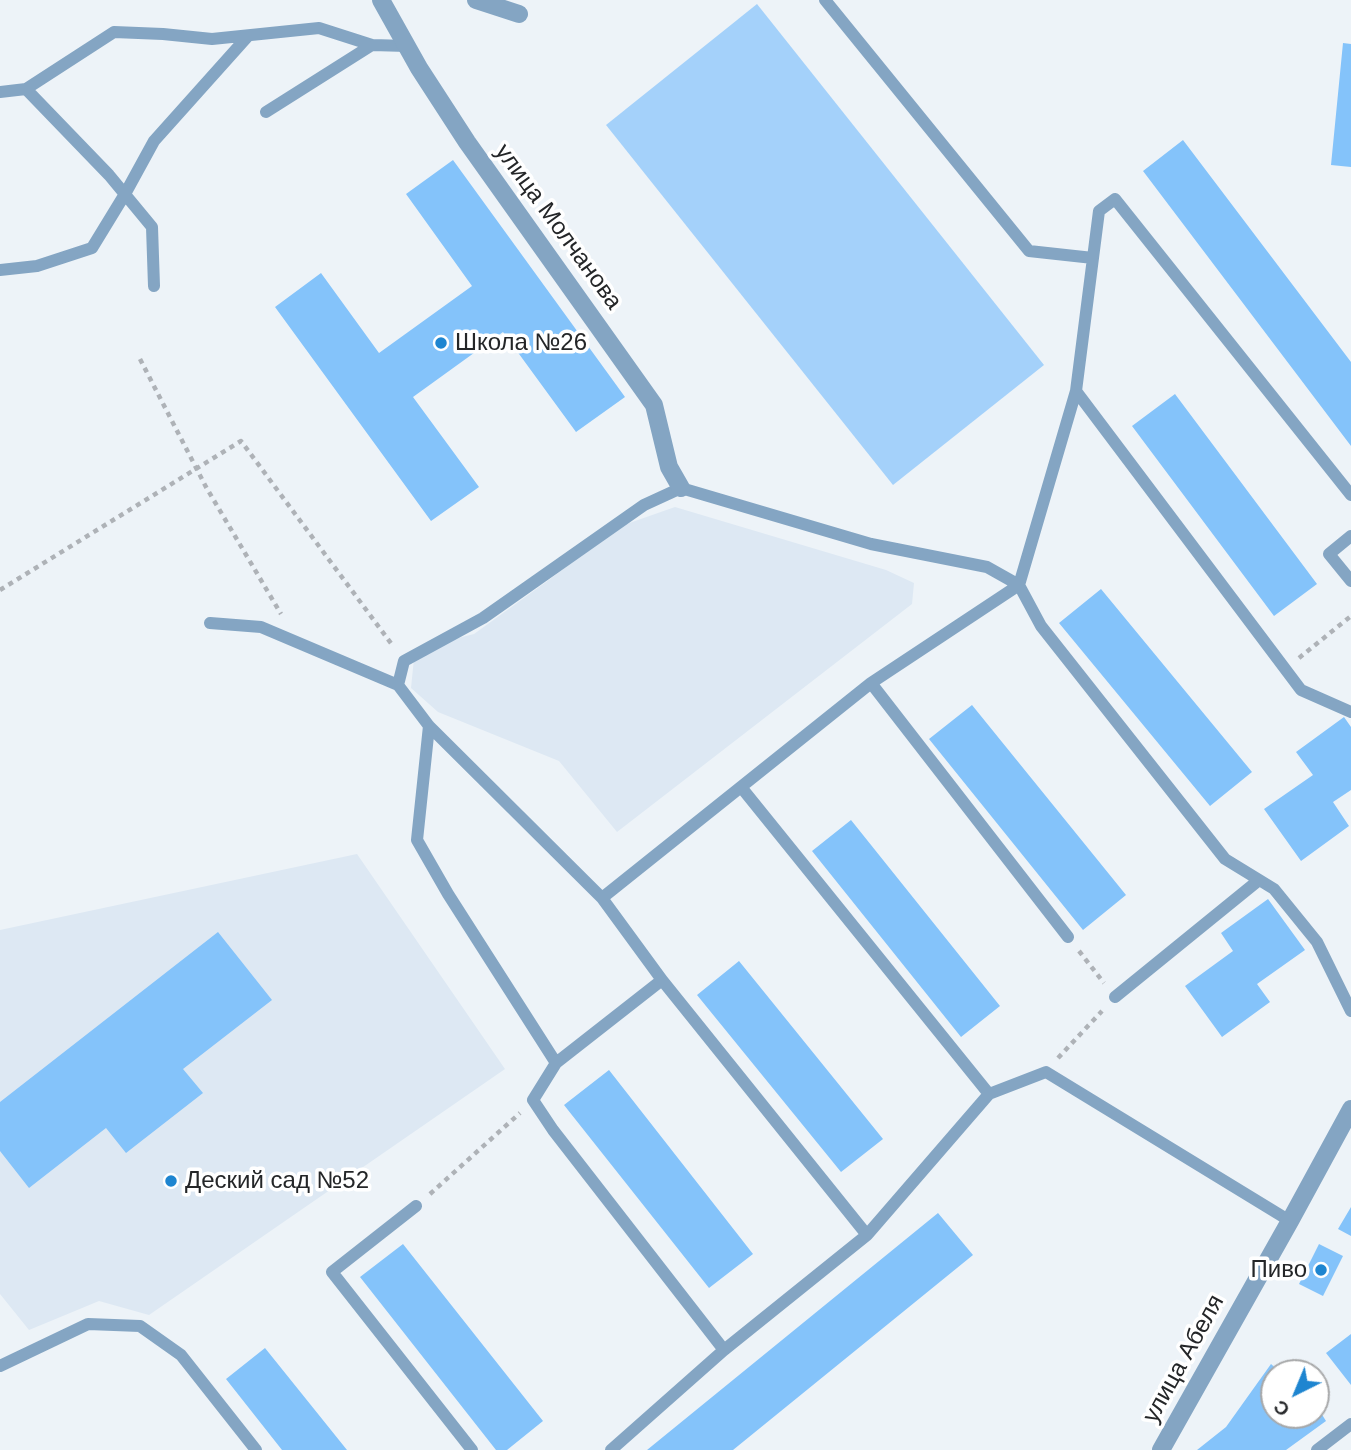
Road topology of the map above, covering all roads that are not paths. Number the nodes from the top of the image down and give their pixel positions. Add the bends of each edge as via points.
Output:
1 (381, 0) edge
2 (476, 0) edge
3 (825, 0) edge
4 (519, 14) dead end
5 (247, 36) junction
6 (372, 45) junction
7 (407, 46) junction
8 (26, 89) junction
9 (0, 92) edge
10 (266, 112) dead end
11 (125, 194) junction
12 (1093, 258) junction
13 (0, 270) edge
14 (154, 286) dead end
15 (1076, 391) junction
16 (681, 488) junction
17 (1351, 495) edge
18 (1351, 536) edge
19 (1351, 581) edge
20 (1019, 586) junction
21 (210, 623) dead end
22 (871, 683) junction
23 (398, 685) junction
24 (1351, 712) edge
25 (429, 726) junction
26 (741, 788) junction
27 (1259, 880) junction
28 (602, 898) junction
29 (1068, 937) road end
30 (662, 980) junction
31 (1115, 997) road end
32 (1351, 1010) edge
33 (556, 1063) junction
34 (989, 1094) junction
35 (1351, 1109) edge
36 (416, 1206) road end
37 (1290, 1221) junction
38 (867, 1235) junction
39 (724, 1350) junction
40 (0, 1366) edge
41 (1351, 1424) edge
42 (256, 1450) edge
43 (472, 1450) edge
44 (611, 1450) edge
45 (1161, 1450) edge
46 (1317, 1450) edge

1 - 7 street, улица Молчанова
2 - 4 street
3 - 12 lane via 1029,251
5 - 6 lane via 319,28
5 - 8 lane via 212,39 114,32
5 - 11 lane via 154,141
6 - 7 lane
6 - 10 lane
7 - 16 street, улица Молчанова via 467,142 654,405 669,467
8 - 9 lane
8 - 11 lane
11 - 13 lane via 92,248 37,266
11 - 14 lane via 152,227
12 - 15 lane
12 - 17 lane via 1099,211 1115,199
15 - 20 lane
15 - 24 lane via 1301,690
16 - 20 lane via 871,544 987,567
16 - 23 lane via 644,505 483,618 404,661
18 - 19 lane via 1329,554
20 - 22 lane
20 - 27 lane via 1041,626 1225,859
21 - 23 lane via 261,627
22 - 26 lane
22 - 29 lane
23 - 25 lane
25 - 28 lane
25 - 33 lane via 417,840
26 - 28 lane
26 - 34 lane
27 - 31 lane
27 - 32 lane via 1274,889 1317,942
28 - 30 lane
30 - 33 lane
30 - 38 lane
33 - 39 lane via 533,1100
34 - 37 lane via 1046,1072
34 - 38 lane
35 - 37 street, улица Абеля
36 - 43 lane via 332,1272
37 - 45 street, улица Абеля
38 - 39 lane
39 - 44 lane
40 - 42 lane via 88,1324 140,1326 181,1355
41 - 46 lane

